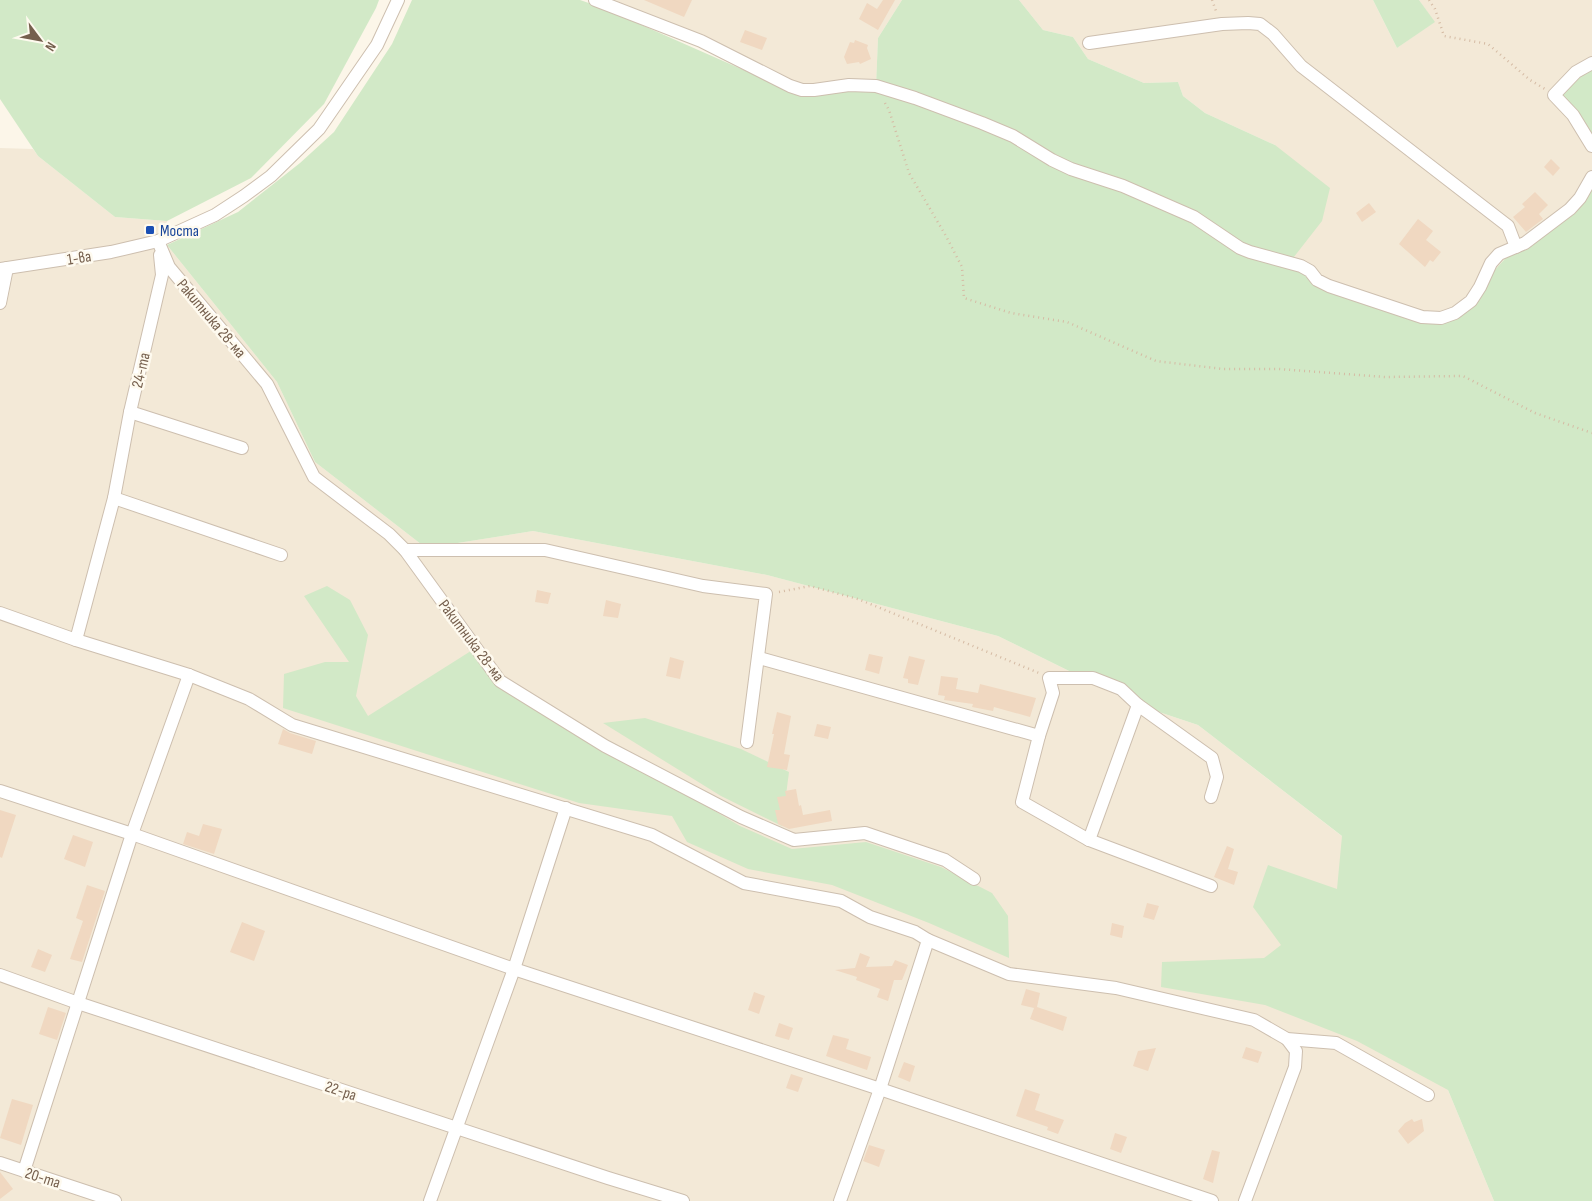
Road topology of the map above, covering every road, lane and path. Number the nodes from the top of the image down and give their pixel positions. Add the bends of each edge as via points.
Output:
1 (398, 0) edge
2 (595, 0) edge
3 (1429, 0) edge
4 (1089, 43) dead end
5 (1592, 63) edge
6 (876, 86) junction
7 (1554, 95) junction
8 (1592, 146) edge
9 (1592, 177) edge
10 (158, 241) junction
11 (1516, 247) junction
12 (3, 269) edge
13 (0, 303) edge
14 (130, 412) junction
15 (1592, 433) edge
16 (242, 448) dead end
17 (114, 498) junction
18 (405, 550) junction
19 (281, 555) dead end
20 (766, 594) junction
21 (0, 613) edge
22 (76, 640) junction
23 (759, 658) junction
24 (189, 675) junction
25 (1049, 678) junction
26 (1138, 705) junction
27 (1039, 736) junction
28 (747, 742) dead end
29 (0, 791) edge
30 (1211, 797) dead end
31 (566, 808) junction
32 (132, 834) junction
33 (1089, 840) junction
34 (974, 879) dead end
35 (1211, 886) dead end
36 (928, 940) junction
37 (514, 969) junction
38 (0, 975) edge
39 (78, 1003) junction
40 (1287, 1039) junction
41 (880, 1089) junction
42 (1428, 1095) dead end
43 (456, 1128) junction
44 (0, 1163) edge
45 (24, 1171) junction
46 (115, 1201) edge
47 (430, 1201) edge
48 (683, 1201) edge
49 (840, 1201) edge
50 (1212, 1201) edge
51 (1245, 1201) edge

1 - 10 street, 1-ва via 377,45 319,129 271,176 244,196 215,215
2 - 6 street via 701,40 802,90
3 - 7 path via 1444,36 1488,44 1530,80
4 - 11 street via 1222,24 1260,24 1301,66 1508,226
5 - 7 street via 1576,72
6 - 11 street via 1013,136 1072,169 1123,186 1194,217 1240,248 1301,266 1329,286 1422,317 1441,318 1471,301 1491,263 1500,254
6 - 15 path via 889,110 909,173 962,267 964,298 1010,312 1067,322 1156,360 1223,369 1279,369 1385,377 1463,376 1535,413
7 - 8 street via 1573,115
9 - 11 street via 1570,208
10 - 12 street, 1-ва
10 - 14 street, 24-та via 162,275
10 - 18 street, Ракитника 28-ма via 169,267 267,384 314,477
12 - 13 street
14 - 16 street
14 - 17 street, 24-та
17 - 19 street
17 - 22 street, 24-та
18 - 20 street via 545,550 703,586
18 - 34 street, Ракитника 28-ма via 500,681 605,746 741,817 794,840 865,834 946,860
20 - 23 street
20 - 25 path via 810,586 858,599
21 - 22 street
22 - 24 street
23 - 27 street
23 - 28 street
24 - 31 street via 249,699 292,725
24 - 32 street
25 - 26 street via 1093,678 1121,689
25 - 27 street via 1053,693
26 - 30 street via 1212,758 1217,777
26 - 33 street
27 - 33 street via 1022,802
29 - 32 street
31 - 36 street via 652,835 744,884 841,901 870,917 915,932
31 - 37 street
32 - 37 street
32 - 39 street
33 - 35 street
36 - 40 street via 1009,974 1116,988 1254,1020
36 - 41 street
37 - 41 street
37 - 43 street
38 - 39 street, 22-ра
39 - 43 street, 22-ра
39 - 45 street
40 - 42 street via 1336,1043
40 - 51 street via 1296,1051 1295,1067
41 - 49 street
41 - 50 street
43 - 47 street
43 - 48 street, 22-ра
44 - 45 street, 20-та
45 - 46 street, 20-та

